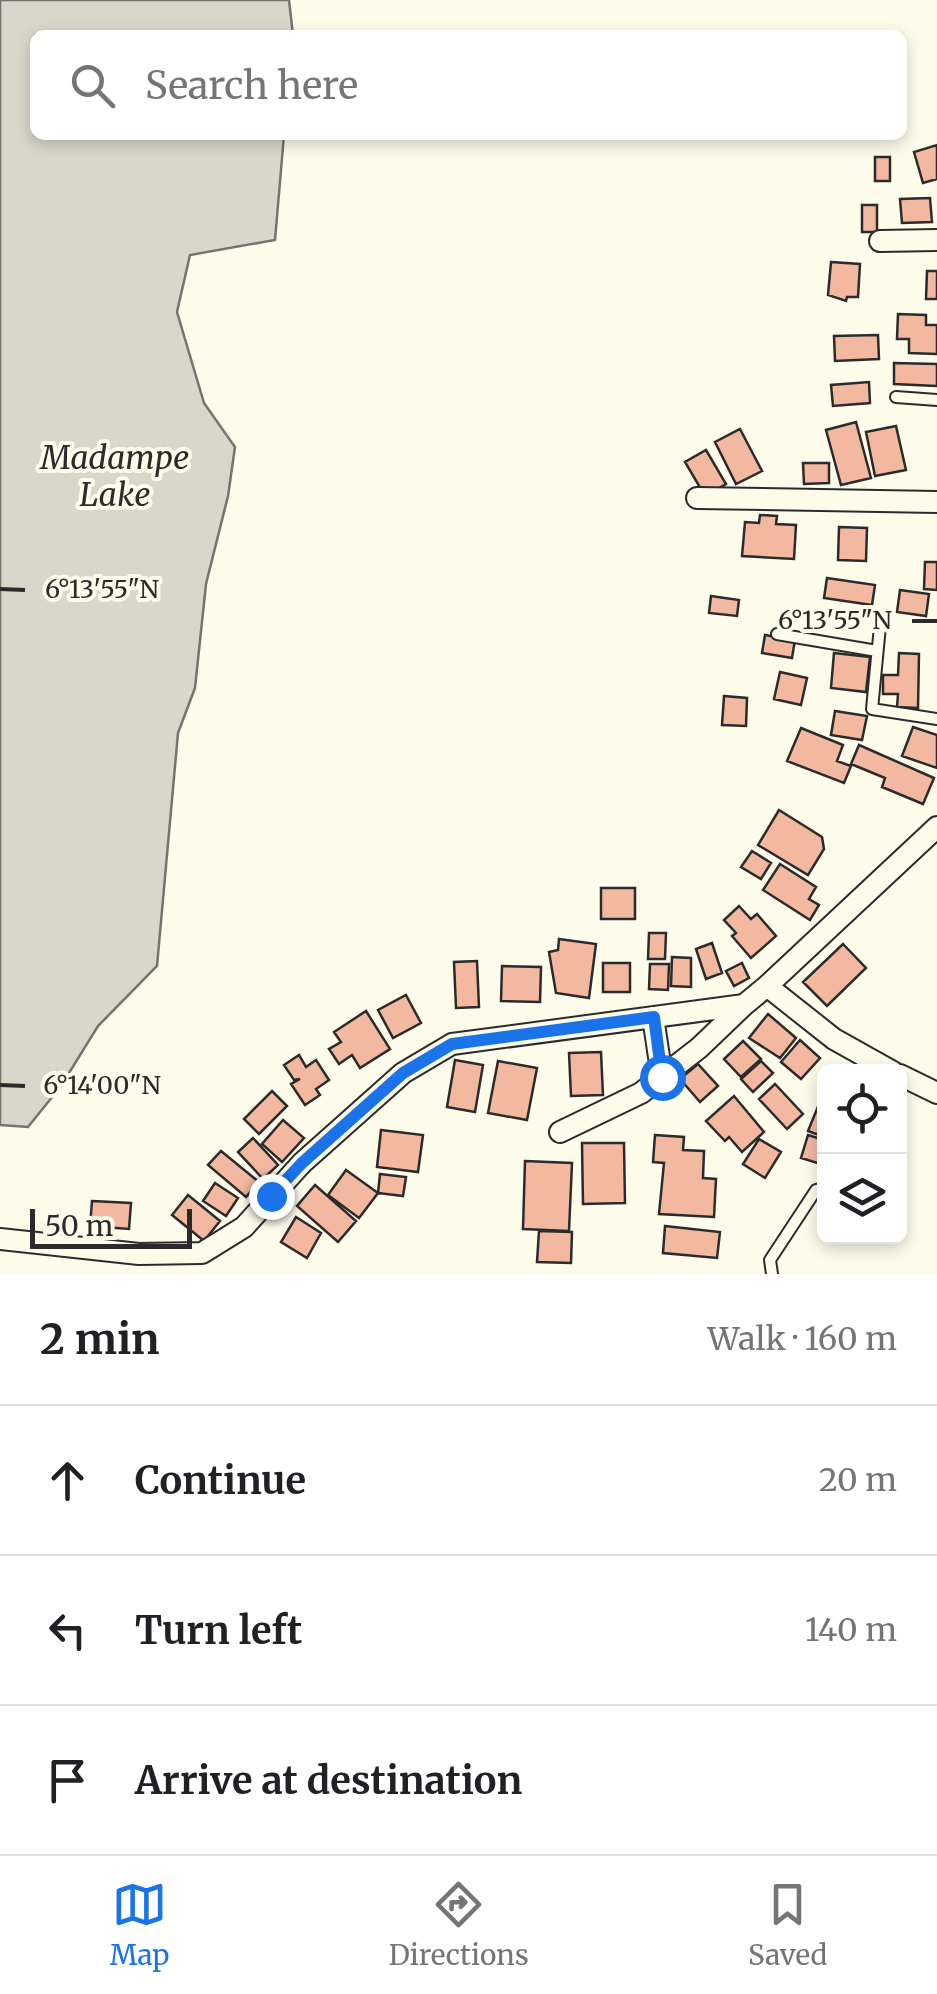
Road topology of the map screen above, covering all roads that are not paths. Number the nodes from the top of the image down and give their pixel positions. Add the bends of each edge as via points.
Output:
1 (937, 240) edge
2 (880, 241) dead end
3 (896, 398) dead end
4 (937, 400) edge
5 (697, 498) dead end
6 (937, 502) edge
7 (881, 616) dead end
8 (777, 634) dead end
9 (877, 651) junction
10 (937, 719) edge
11 (937, 828) edge
12 (768, 986) junction
13 (744, 1005) junction
14 (654, 1017) junction
15 (878, 1064) edge
16 (662, 1077) junction
17 (907, 1079) edge
18 (937, 1093) edge
19 (560, 1132) dead end
20 (817, 1190) edge
21 (0, 1239) edge
22 (772, 1274) edge

1 - 2 street
3 - 4 lane
5 - 6 street
7 - 9 lane
8 - 9 lane
9 - 10 lane via 872,709
11 - 12 street
12 - 13 street
12 - 15 street via 834,1040
13 - 14 street
13 - 16 street
14 - 16 street
14 - 21 street via 452,1044 403,1073 302,1163 244,1227 202,1254
16 - 19 street
17 - 18 street
20 - 22 lane via 770,1260

